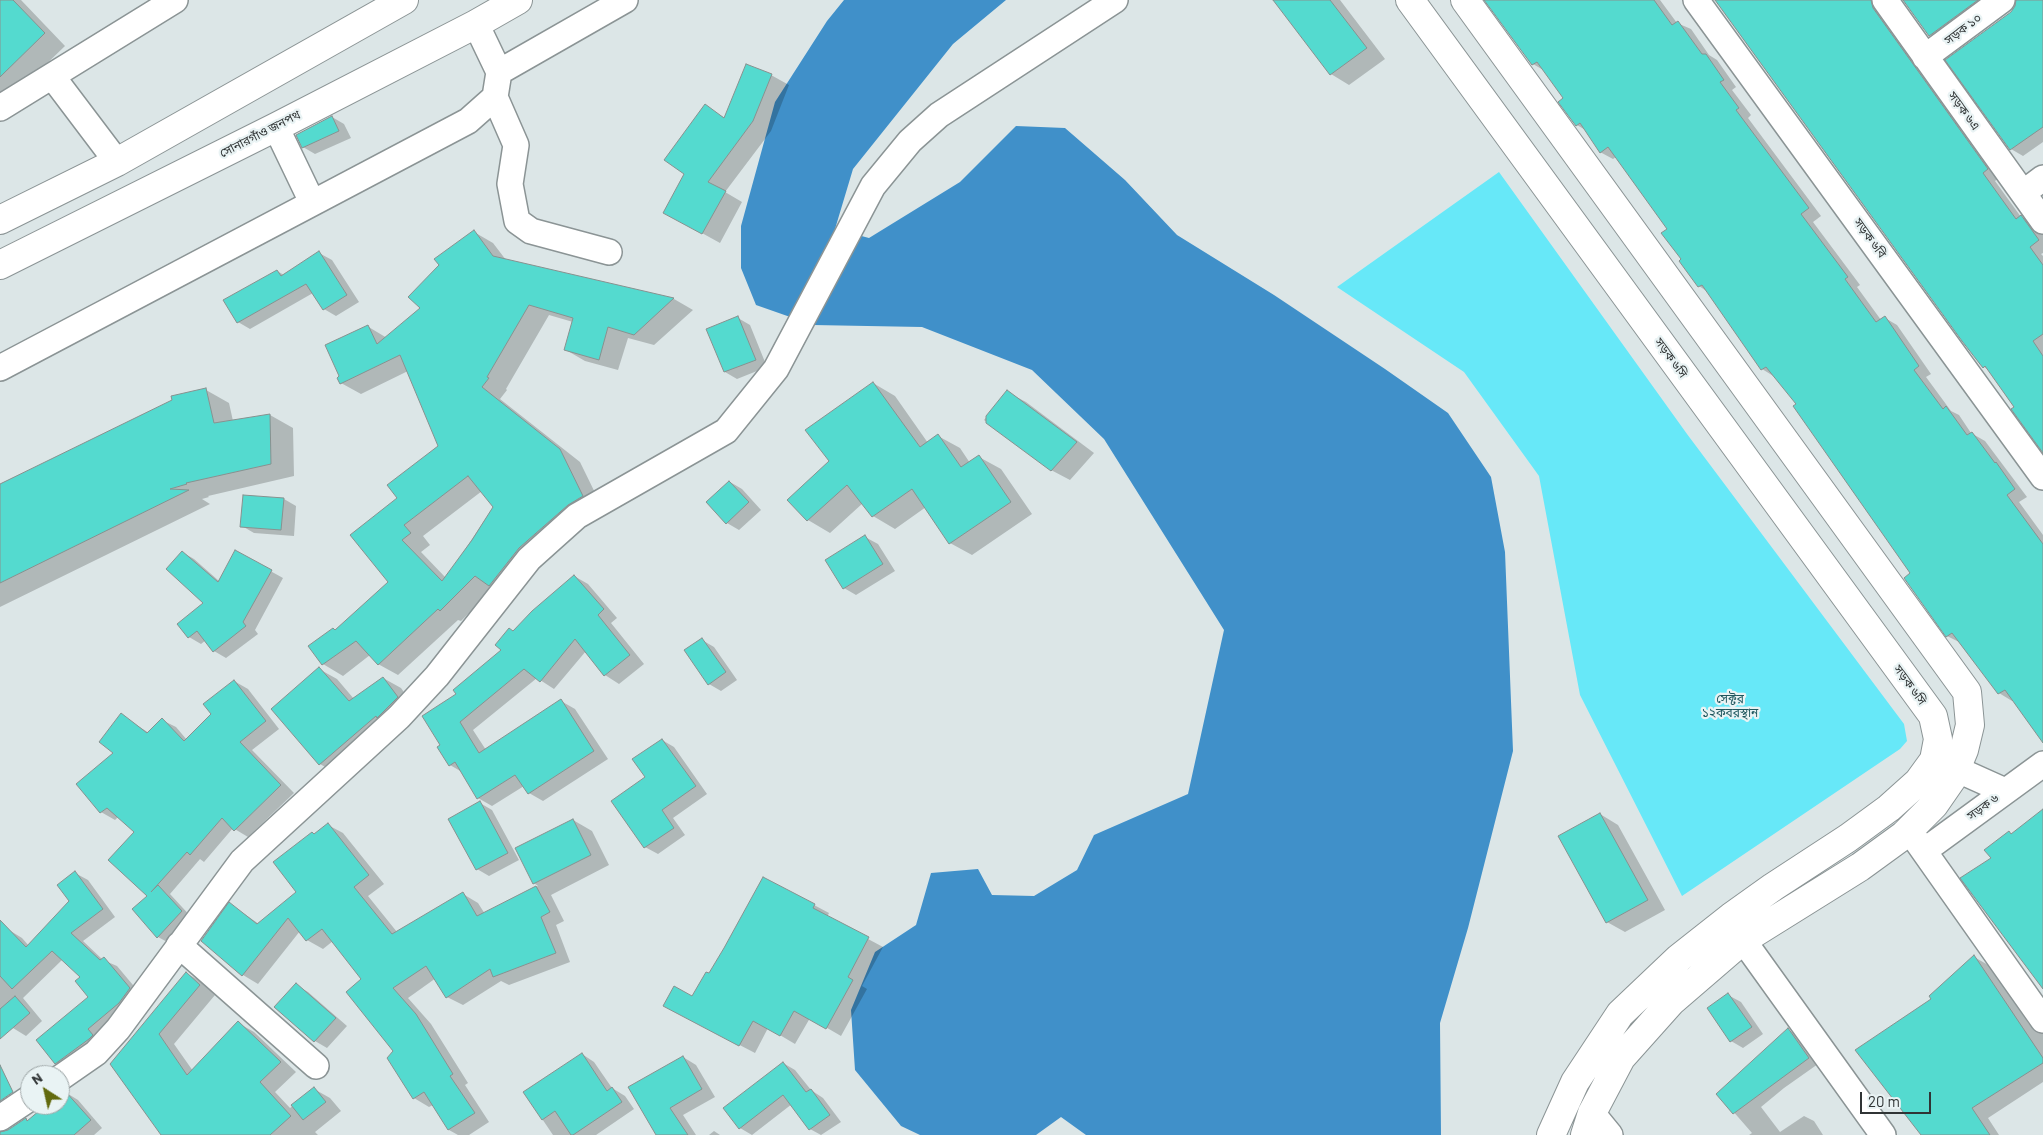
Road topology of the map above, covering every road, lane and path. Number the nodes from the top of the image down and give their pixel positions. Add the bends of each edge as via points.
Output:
1 (175, 0) edge
2 (404, 0) edge
3 (518, 0) edge
4 (625, 0) edge
5 (1115, 0) edge
6 (1410, 0) edge
7 (1465, 0) edge
8 (1696, 0) edge
9 (1885, 0) edge
10 (2002, 0) edge
11 (476, 24) junction
12 (1925, 57) junction
13 (499, 72) junction
14 (52, 76) junction
15 (496, 97) junction
16 (0, 108) edge
17 (276, 127) junction
18 (117, 162) junction
19 (2043, 178) edge
20 (2023, 193) junction
21 (312, 202) junction
22 (0, 220) edge
23 (2043, 221) edge
24 (609, 252) dead end
25 (0, 265) edge
26 (0, 368) edge
27 (1774, 425) junction
28 (1738, 450) junction
29 (2043, 477) edge
30 (1935, 728) junction
31 (1966, 741) junction
32 (2043, 764) edge
33 (1956, 769) junction
34 (2006, 791) junction
35 (1917, 840) junction
36 (1743, 940) junction
37 (179, 945) junction
38 (2038, 1004) edge
39 (316, 1066) dead end
40 (70, 1071) edge
41 (20, 1105) edge
42 (0, 1118) edge
43 (1589, 1124) edge
44 (1552, 1135) edge
45 (1610, 1135) edge
46 (1883, 1135) edge

1 - 14 street
2 - 18 street
3 - 11 street, সোনারগাঁও জনপথ
4 - 13 street
5 - 37 street via 939,115 910,141 873,186 776,368 726,431 577,516 529,558 437,676 399,717 242,861
6 - 28 street, সড়ক ৬সি
7 - 27 street
8 - 29 street, সড়ক ৬বি
9 - 12 street, সড়ক ৬এ
10 - 12 street, সড়ক ১০
11 - 13 street
11 - 17 street, সোনারগাঁও জনপথ
12 - 20 street, সড়ক ৬এ
13 - 15 street
14 - 16 street
14 - 18 street
15 - 21 street via 468,121
15 - 24 street via 516,145 510,184 517,221 531,231
17 - 21 street
17 - 25 street, সোনারগাঁও জনপথ
18 - 22 street
19 - 20 street
20 - 23 street, সড়ক ৬এ
21 - 26 street
27 - 28 street
27 - 31 street via 1967,692 1970,725
28 - 30 street, সড়ক ৬সি
30 - 31 street
30 - 44 street via 1934,760 1918,782 1848,838 1731,917 1679,958 1620,1014 1575,1082
31 - 33 street
32 - 34 street, সড়ক ৬
33 - 34 street
33 - 35 street
34 - 35 street, সড়ক ৬
35 - 36 street via 1860,867
35 - 38 street
36 - 43 street via 1671,1002 1621,1058
36 - 46 street
37 - 39 street
37 - 40 street via 118,1029 96,1053
41 - 42 street
43 - 45 street

